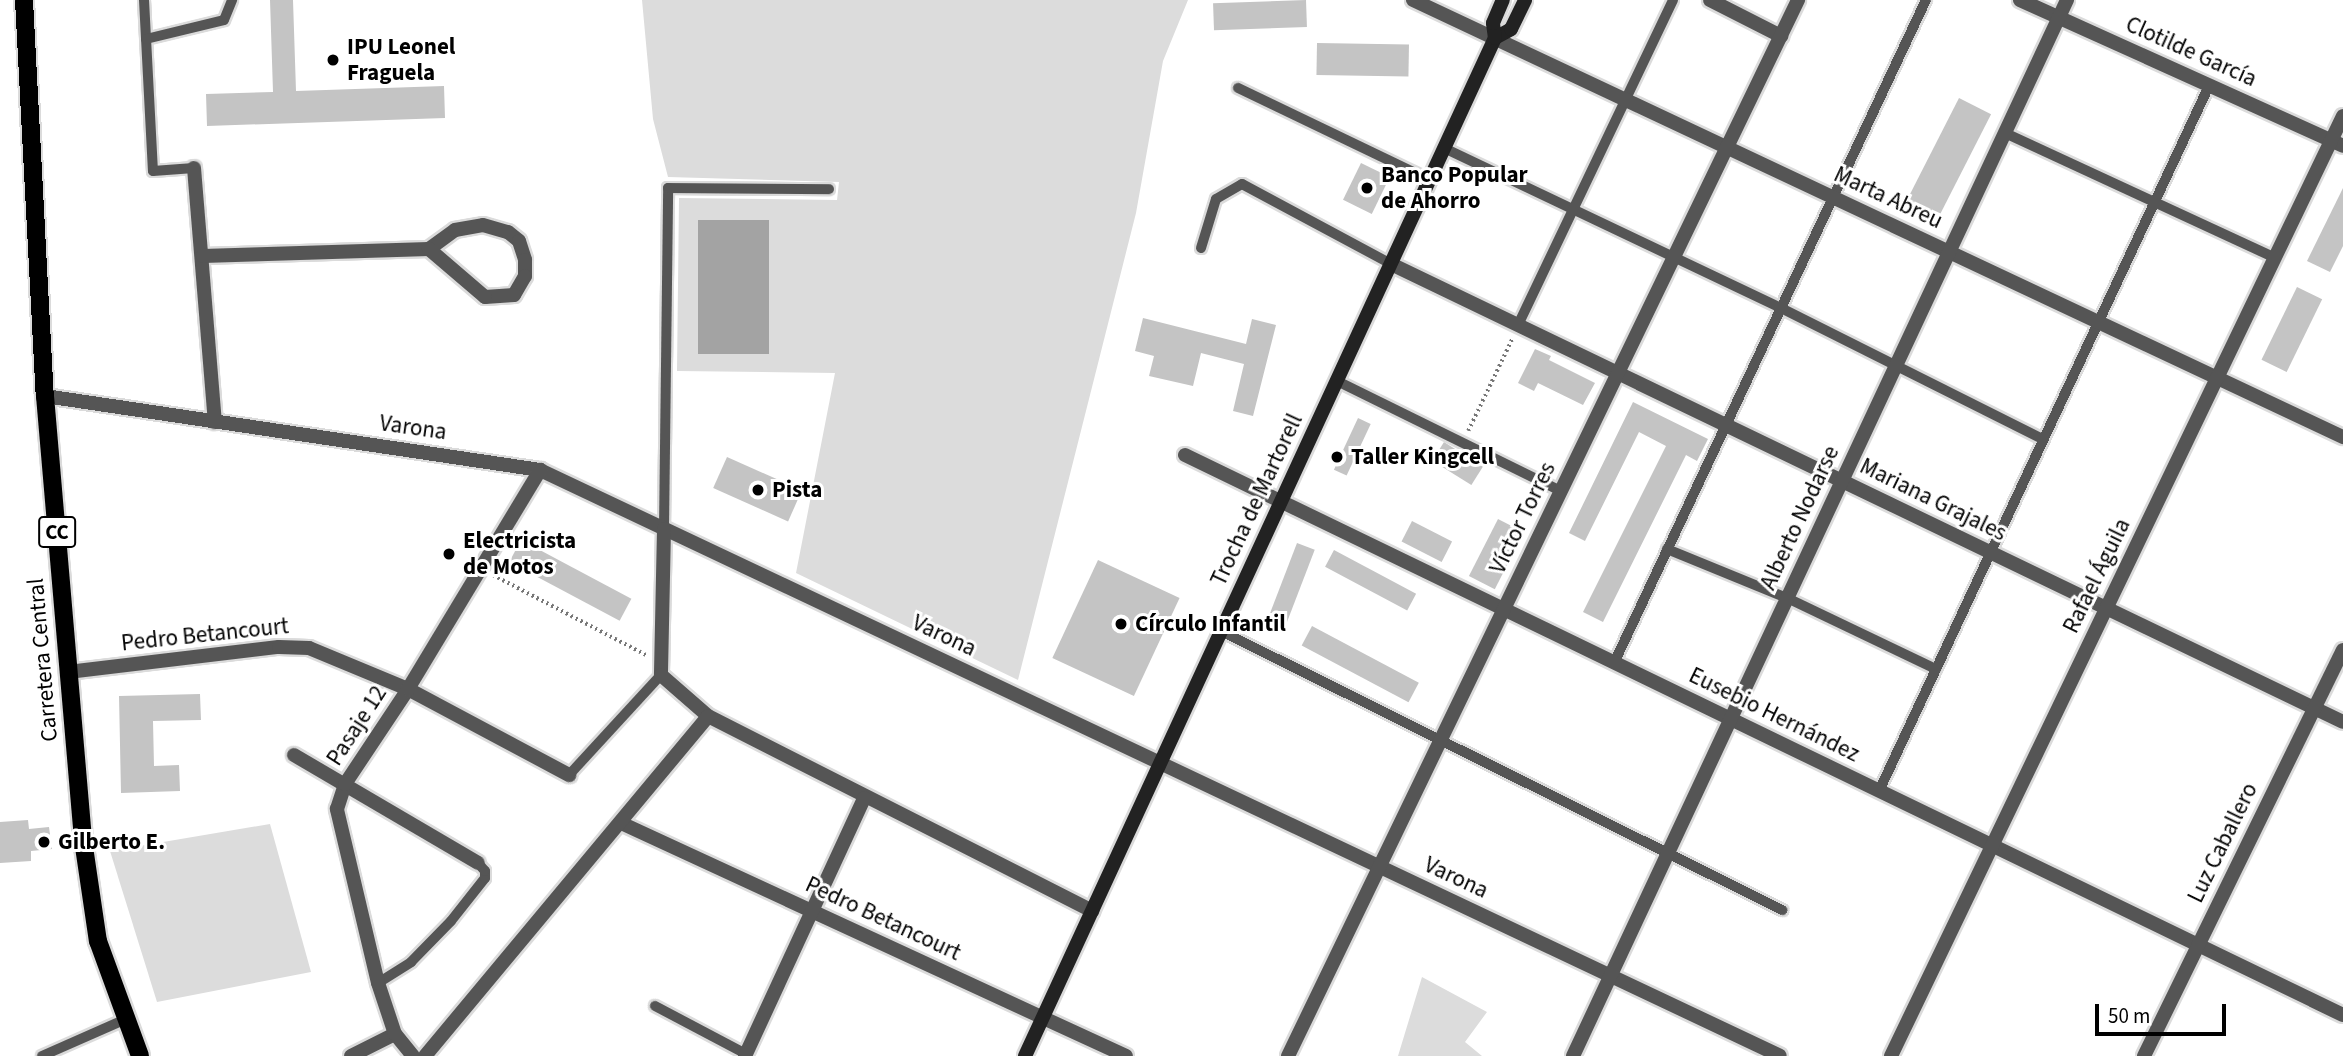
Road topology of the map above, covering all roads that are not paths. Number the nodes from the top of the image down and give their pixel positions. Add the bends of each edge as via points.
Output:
1 (24, 0) edge
2 (144, 0) edge
3 (232, 0) edge
4 (1413, 0) edge
5 (1503, 0) edge
6 (1525, 0) edge
7 (1673, 0) edge
8 (1710, 0) edge
9 (1798, 0) edge
10 (1926, 0) edge
11 (2020, 0) edge
12 (2067, 0) edge
13 (2059, 18) junction
14 (1781, 36) junction
15 (1495, 38) junction
16 (146, 39) junction
17 (2209, 86) junction
18 (1238, 88) dead end
19 (1625, 99) junction
20 (2343, 116) edge
21 (2005, 133) junction
22 (2337, 143) edge
23 (1727, 147) junction
24 (1444, 148) junction
25 (194, 168) joint
26 (1430, 180) junction
27 (828, 189) dead end
28 (1834, 198) junction
29 (2155, 203) junction
30 (1573, 211) junction
31 (1201, 248) dead end
32 (429, 249) junction
33 (1949, 252) junction
34 (204, 256) junction
35 (1674, 257) junction
36 (2275, 258) junction
37 (1391, 264) junction
38 (1781, 308) junction
39 (2099, 323) junction
40 (1518, 325) junction
41 (1896, 365) junction
42 (1618, 373) junction
43 (2217, 378) junction
44 (1337, 381) junction
45 (45, 397) junction
46 (215, 422) junction
47 (1726, 425) junction
48 (2343, 437) edge
49 (2043, 439) junction
50 (1185, 455) dead end
51 (540, 470) junction
52 (1842, 481) junction
53 (1561, 491) junction
54 (1281, 501) junction
55 (664, 529) junction
56 (1667, 549) junction
57 (1990, 552) junction
58 (1787, 598) junction
59 (2106, 608) junction
60 (1504, 609) junction
61 (1221, 631) junction
62 (2343, 650) edge
63 (1614, 663) junction
64 (661, 669) junction
65 (1936, 670) junction
66 (68, 672) junction
67 (408, 689) junction
68 (2314, 708) junction
69 (708, 716) junction
70 (1731, 719) junction
71 (2343, 722) edge
72 (1440, 741) junction
73 (294, 755) dead end
74 (1160, 763) junction
75 (569, 775) joint
76 (345, 784) junction
77 (1879, 791) junction
78 (864, 797) junction
79 (621, 823) junction
80 (1992, 846) junction
81 (1667, 855) junction
82 (478, 863) joint
83 (1380, 867) junction
84 (1782, 910) dead end
85 (812, 911) junction
86 (1092, 911) junction
87 (2198, 945) junction
88 (1611, 976) junction
89 (378, 983) junction
90 (655, 1006) dead end
91 (2343, 1015) edge
92 (1042, 1017) junction
93 (126, 1018) junction
94 (395, 1034) junction
95 (746, 1055) edge
96 (42, 1056) edge
97 (140, 1056) edge
98 (351, 1056) edge
99 (413, 1056) edge
100 (425, 1056) edge
101 (1025, 1056) edge
102 (1126, 1056) edge
103 (1288, 1056) edge
104 (1573, 1056) edge
105 (1780, 1056) edge
106 (1891, 1056) edge
107 (2144, 1056) edge

1 - 45 main road, Carretera Central / CC
2 - 16 lane
3 - 16 lane via 224,20
4 - 15 street, Marta Abreu
5 - 15 street, Trocha de Martorell via 1493,23
6 - 15 street, Trocha de Martorell via 1511,29
7 - 19 lane
8 - 14 street
9 - 14 street, Víctor Torres
10 - 28 lane
11 - 13 street, Clotilde García
12 - 13 street, Alberto Nodarse
13 - 17 street, Clotilde García
13 - 21 street, Alberto Nodarse
14 - 23 street, Víctor Torres
15 - 19 street, Marta Abreu
15 - 24 street, Trocha de Martorell
16 - 25 lane via 153,171
17 - 22 street, Clotilde García
17 - 29 lane
18 - 26 lane
19 - 23 street, Marta Abreu
19 - 30 lane
20 - 22 street, Rafael Águila
21 - 29 lane
21 - 33 street, Alberto Nodarse
22 - 36 street, Rafael Águila
23 - 28 street, Marta Abreu
23 - 35 street, Víctor Torres
24 - 26 street, Trocha de Martorell
24 - 30 lane
25 - 34 street
26 - 37 street, Trocha de Martorell
27 - 55 lane via 668,188
28 - 33 street, Marta Abreu
28 - 38 lane
29 - 36 lane
29 - 39 lane
30 - 35 lane
30 - 40 lane
31 - 37 lane via 1216,199 1242,184
32 - 32 street via 455,230 483,225 508,232 519,241 525,276 514,295 485,297
32 - 34 street
33 - 39 street, Marta Abreu
33 - 41 street, Alberto Nodarse
34 - 46 street
35 - 38 lane
35 - 42 street, Víctor Torres
36 - 43 street, Rafael Águila
37 - 40 street, Mariana Grajales
37 - 44 street, Trocha de Martorell
38 - 41 lane
38 - 47 lane
39 - 43 street, Marta Abreu
39 - 49 lane
40 - 42 street, Mariana Grajales
41 - 49 lane
41 - 52 street, Alberto Nodarse
42 - 47 street, Mariana Grajales
42 - 53 street, Víctor Torres
43 - 48 street, Marta Abreu
43 - 59 street, Rafael Águila
44 - 53 lane
44 - 54 street, Trocha de Martorell
45 - 46 street, Varona
45 - 66 main road, Carretera Central / CC
46 - 51 street, Varona
47 - 52 street, Mariana Grajales
47 - 56 lane
49 - 57 lane
50 - 54 street, Eusebio Hernández
51 - 55 street, Varona
51 - 67 street, Pasaje 12
52 - 57 street, Mariana Grajales
52 - 58 street, Alberto Nodarse
53 - 60 street, Víctor Torres
54 - 60 street, Eusebio Hernández
54 - 61 street, Trocha de Martorell
55 - 64 street
55 - 74 street, Varona
56 - 58 lane
56 - 63 lane
57 - 59 street, Mariana Grajales
57 - 65 lane
58 - 65 lane
58 - 70 street, Alberto Nodarse
59 - 68 street, Mariana Grajales
59 - 80 street, Rafael Águila
60 - 63 street, Eusebio Hernández
60 - 72 street, Víctor Torres
61 - 72 lane
61 - 74 street, Trocha de Martorell
62 - 68 street, Luz Caballero
63 - 70 street, Eusebio Hernández
64 - 69 street
64 - 75 lane
65 - 77 lane
66 - 67 street, Pedro Betancourt via 279,647 309,648
66 - 93 main road, Carretera Central / CC via 83,840 98,941
67 - 75 street, Pedro Betancourt
67 - 76 street, Pasaje 12
68 - 71 street, Mariana Grajales
68 - 87 street, Luz Caballero
69 - 78 street
69 - 79 street
70 - 77 street, Eusebio Hernández
70 - 81 street, Alberto Nodarse
72 - 81 lane
72 - 83 street, Víctor Torres
73 - 76 street
74 - 83 street, Varona
74 - 86 street, Trocha de Martorell
76 - 82 street
76 - 89 street, Pasaje 12 via 337,809
77 - 80 street, Eusebio Hernández
78 - 85 street
78 - 86 street
79 - 85 street, Pedro Betancourt
79 - 100 street
80 - 87 street, Eusebio Hernández
80 - 106 street, Rafael Águila
81 - 84 lane
81 - 88 street, Alberto Nodarse
82 - 89 lane via 485,878 451,921 411,962
83 - 88 street, Varona
83 - 103 street, Víctor Torres
85 - 92 street, Pedro Betancourt
85 - 95 street
86 - 92 street, Trocha de Martorell
87 - 91 street, Eusebio Hernández
87 - 107 street, Luz Caballero
88 - 104 street, Alberto Nodarse
88 - 105 street, Varona
89 - 94 street, Pasaje 12
90 - 95 lane
92 - 101 street, Trocha de Martorell
92 - 102 street, Pedro Betancourt
93 - 96 lane
93 - 97 main road, Carretera Central / CC
94 - 98 street
94 - 99 street

